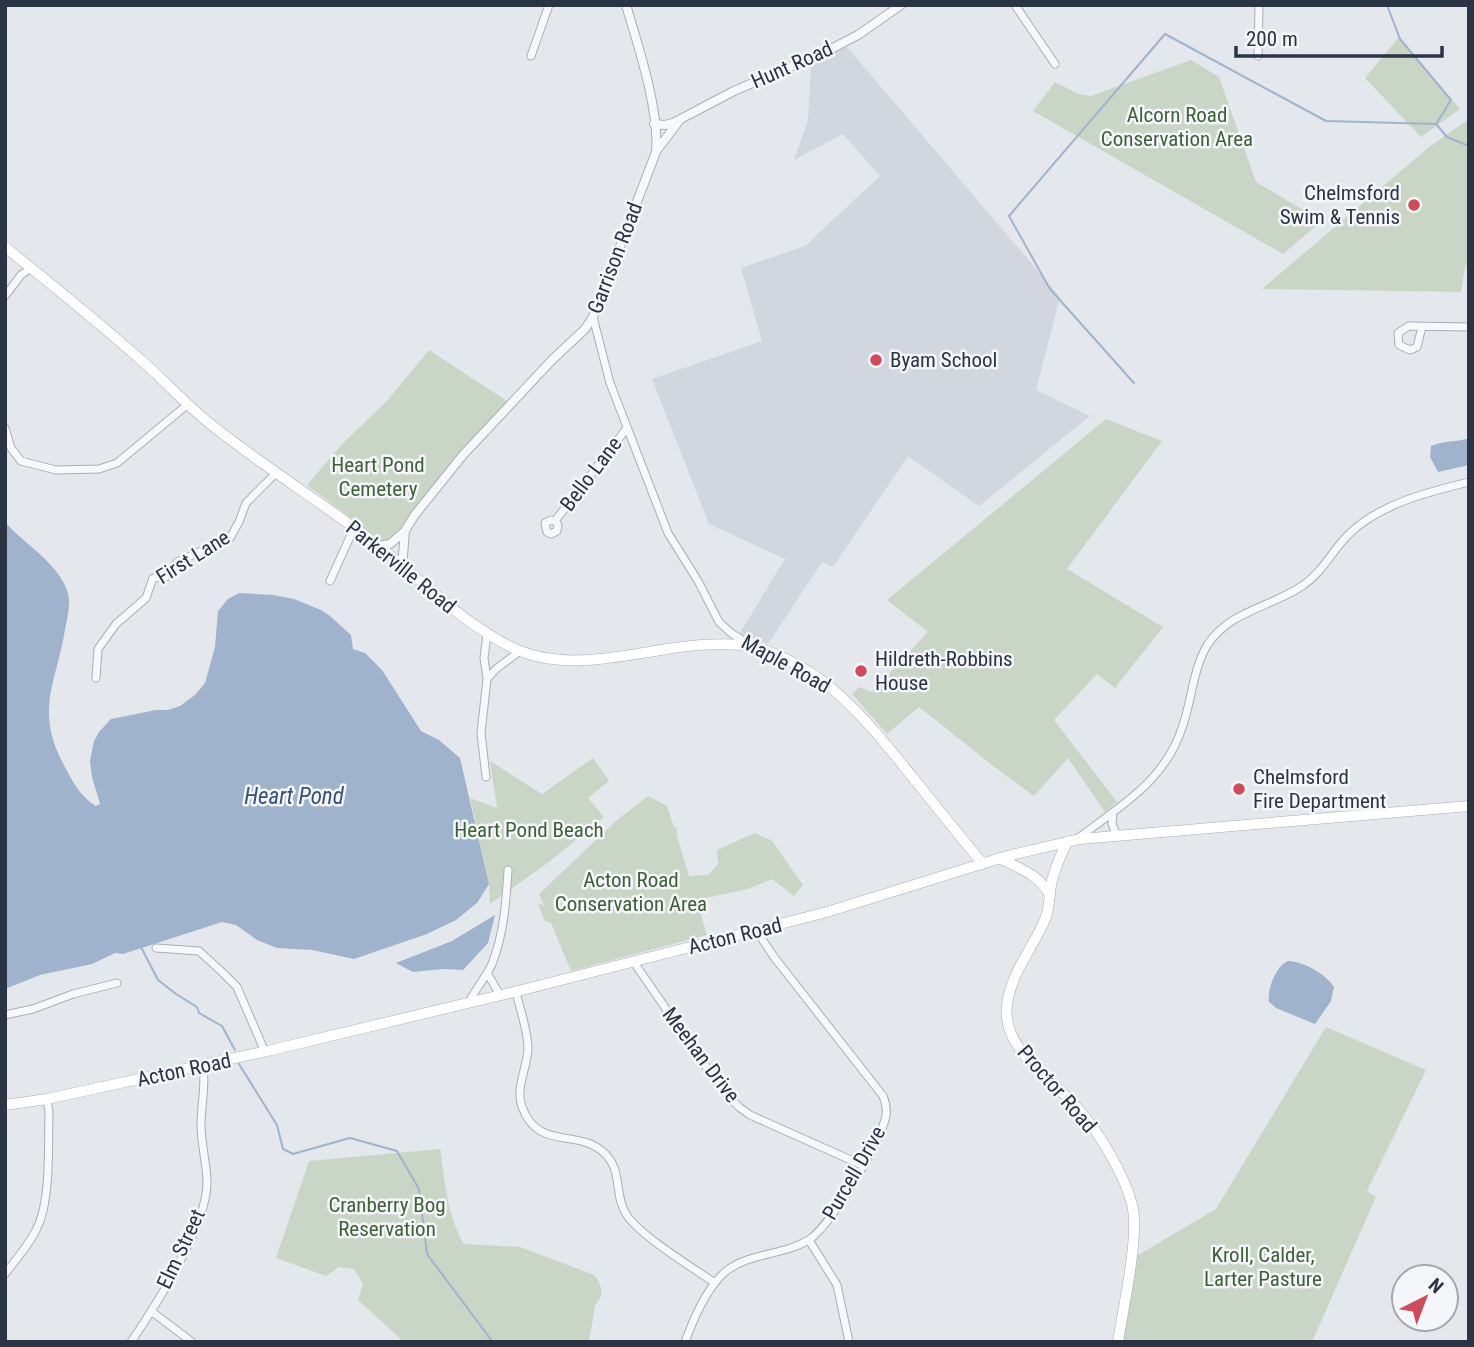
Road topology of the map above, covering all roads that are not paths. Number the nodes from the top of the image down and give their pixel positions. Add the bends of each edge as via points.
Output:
1 (549, 5) edge
2 (626, 5) edge
3 (901, 5) edge
4 (1015, 5) edge
5 (1259, 5) edge
6 (531, 55) dead end
7 (1258, 56) dead end
8 (1055, 64) dead end
9 (680, 120) junction
10 (654, 124) junction
11 (656, 152) junction
12 (5, 247) edge
13 (30, 268) junction
14 (5, 296) edge
15 (593, 317) junction
16 (1422, 327) dead end
17 (1469, 327) edge
18 (187, 405) junction
19 (5, 428) edge
20 (627, 428) junction
21 (277, 472) junction
22 (1469, 482) edge
23 (555, 521) dead end
24 (354, 528) junction
25 (405, 531) junction
26 (378, 546) junction
27 (402, 567) junction
28 (330, 581) dead end
29 (487, 634) junction
30 (755, 647) junction
31 (520, 651) junction
32 (96, 678) dead end
33 (487, 679) junction
34 (486, 777) dead end
35 (1469, 806) edge
36 (1113, 813) junction
37 (1117, 836) junction
38 (1072, 840) junction
39 (999, 858) junction
40 (983, 864) junction
41 (508, 870) dead end
42 (1049, 896) junction
43 (756, 930) junction
44 (156, 948) dead end
45 (634, 961) junction
46 (487, 973) junction
47 (117, 984) dead end
48 (516, 992) junction
49 (500, 995) junction
50 (469, 1002) junction
51 (5, 1015) edge
52 (265, 1052) junction
53 (203, 1066) junction
54 (47, 1099) junction
55 (5, 1105) edge
56 (862, 1165) junction
57 (809, 1240) junction
58 (5, 1274) edge
59 (715, 1283) junction
60 (151, 1311) junction
61 (131, 1342) edge
62 (192, 1342) edge
63 (685, 1342) edge
64 (849, 1342) edge
65 (1118, 1342) edge

1 - 6 street
2 - 10 street, Garrison Road
3 - 9 street, Hunt Road via 840,44
4 - 8 street
5 - 7 street
9 - 10 street, Hunt Road
9 - 11 street, Hunt Road
10 - 11 street, Garrison Road
11 - 15 street, Garrison Road
12 - 13 main road, Parkerville Road
13 - 14 street
13 - 18 main road, Parkerville Road via 140,358
15 - 20 street, Maple Road via 604,366
15 - 25 street, Garrison Road via 463,455
16 - 17 street
18 - 19 street via 117,463 99,469 56,470 21,461 11,449
18 - 21 main road, Parkerville Road
20 - 23 street, Bello Lane
20 - 30 street, Maple Road via 668,533 714,614 731,634
21 - 24 main road, Parkerville Road
21 - 32 street, First Lane via 246,503 230,538 177,562 166,577 153,578 146,598 116,624 98,649
22 - 36 street via 1419,496 1370,518 1349,534 1302,586 1243,614 1218,632 1200,660 1171,756 1145,788
24 - 26 main road, Parkerville Road
24 - 28 street
25 - 26 street, Garrison Road via 390,544
25 - 27 street
26 - 27 main road, Parkerville Road
27 - 29 main road, Parkerville Road
29 - 31 main road, Parkerville Road
29 - 33 street
30 - 31 main road, Parkerville Road via 689,646 566,661
30 - 40 main road, Maple Road via 809,673 856,709
31 - 33 street
33 - 34 street via 481,733
35 - 37 main road, Acton Road
36 - 37 street
36 - 38 street
37 - 38 main road, Acton Road
38 - 39 main road, Acton Road
38 - 42 main road, Proctor Road
39 - 40 main road, Acton Road
39 - 42 main road via 1037,880
40 - 43 main road, Acton Road
41 - 46 street via 504,920
42 - 65 main road, Proctor Road via 1048,912 1010,989 1006,1016 1022,1051 1092,1126 1132,1202 1134,1234
43 - 45 main road, Acton Road
43 - 56 street, Purcell Drive via 883,1096 884,1123
44 - 52 street via 199,951 222,972 237,987
45 - 48 main road, Acton Road
45 - 56 street, Meehan Drive via 739,1108
46 - 49 street
46 - 50 street
47 - 51 street
48 - 49 main road, Acton Road
48 - 59 street via 528,1046 520,1097 531,1122 547,1135 604,1152 616,1169 622,1204 631,1221
49 - 50 main road, Acton Road
50 - 52 main road, Acton Road
52 - 53 main road, Acton Road
53 - 54 main road, Acton Road
53 - 60 street, Elm Street via 201,1147 207,1184 201,1214
54 - 55 main road, Acton Road
54 - 58 street via 43,1216
56 - 57 street, Purcell Drive via 828,1220
57 - 59 street, Purcell Drive via 743,1262
57 - 64 street via 837,1285
59 - 63 street, Purcell Drive
60 - 61 street, Elm Street
60 - 62 street

